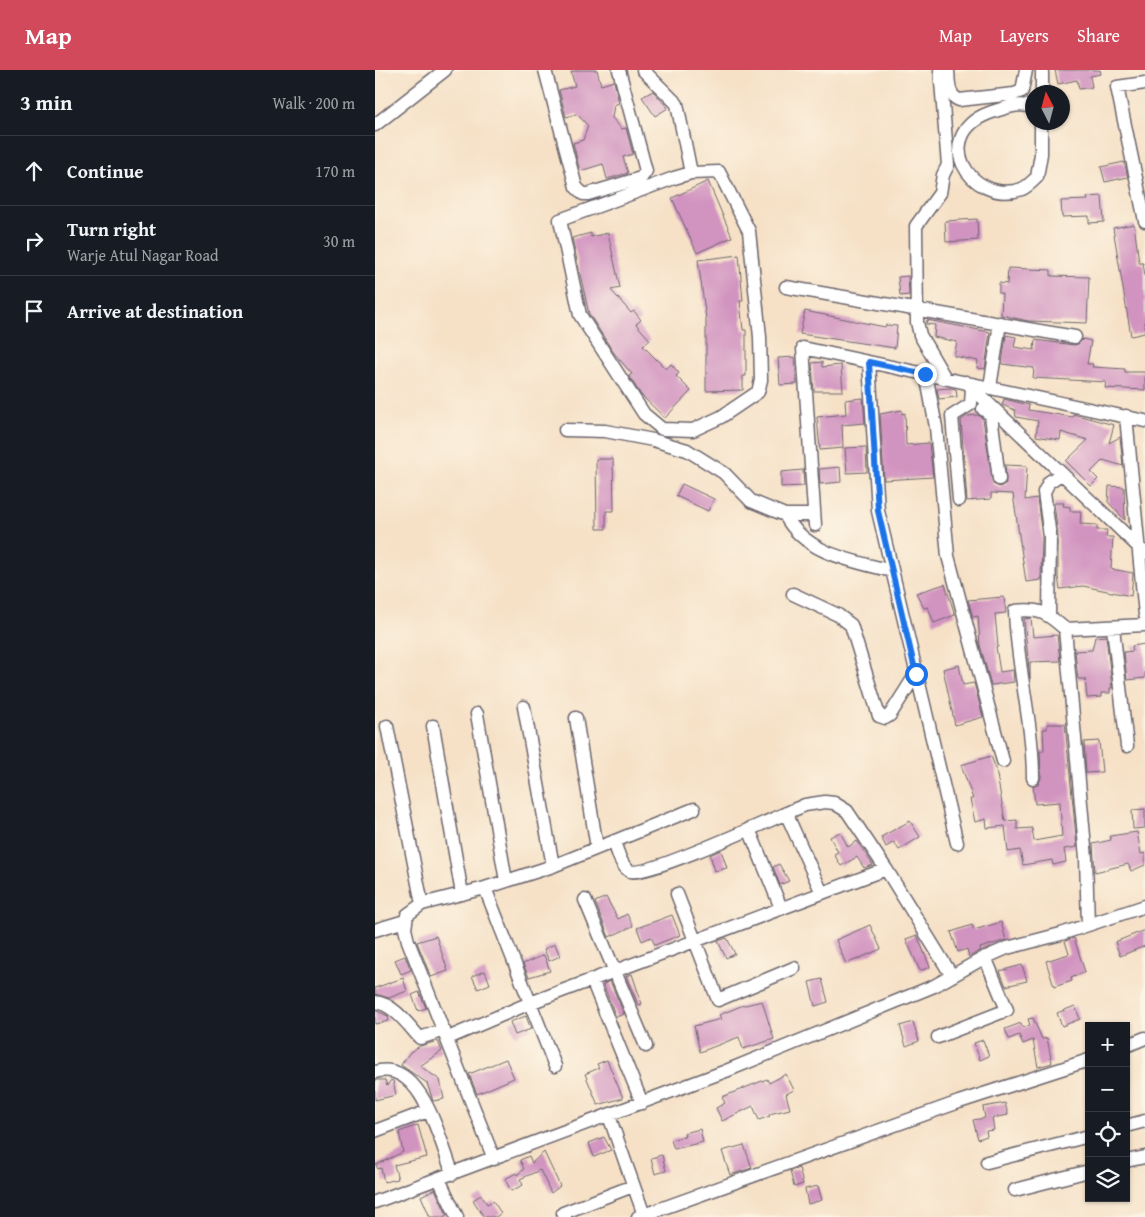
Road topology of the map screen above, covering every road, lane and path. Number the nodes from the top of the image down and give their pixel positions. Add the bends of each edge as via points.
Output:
1 (445, 70) edge
2 (545, 70) edge
3 (619, 70) edge
4 (643, 70) edge
5 (939, 70) edge
6 (948, 70) edge
7 (1026, 70) edge
8 (1042, 70) edge
9 (1145, 83) edge
10 (1042, 85) edge
11 (1025, 107) edge
12 (375, 125) edge
13 (1041, 130) edge
14 (691, 173) junction
15 (1145, 221) edge
16 (786, 287) dead end
17 (917, 309) junction
18 (1000, 323) junction
19 (1075, 337) dead end
20 (869, 362) junction
21 (925, 374) junction
22 (945, 378) junction
23 (969, 385) junction
24 (990, 387) junction
25 (971, 404) junction
26 (1126, 416) junction
27 (1145, 420) edge
28 (565, 430) dead end
29 (1061, 474) junction
30 (999, 479) dead end
31 (959, 500) dead end
32 (785, 515) junction
33 (1142, 550) edge
34 (892, 571) junction
35 (793, 594) dead end
36 (1049, 615) junction
37 (1145, 615) edge
38 (1145, 625) edge
39 (1113, 628) junction
40 (1065, 629) junction
41 (916, 674) junction
42 (524, 707) dead end
43 (477, 714) dead end
44 (576, 718) dead end
45 (387, 726) dead end
46 (433, 726) dead end
47 (1127, 746) dead end
48 (1003, 761) dead end
49 (1033, 778) dead end
50 (694, 809) dead end
51 (786, 813) junction
52 (749, 829) junction
53 (614, 841) junction
54 (957, 843) dead end
55 (597, 848) junction
56 (553, 866) junction
57 (886, 869) junction
58 (506, 881) junction
59 (485, 888) junction
60 (822, 893) junction
61 (462, 894) junction
62 (677, 894) dead end
63 (585, 900) dead end
64 (422, 904) junction
65 (1145, 906) edge
66 (781, 908) junction
67 (405, 921) junction
68 (1088, 924) junction
69 (375, 930) edge
70 (694, 942) junction
71 (985, 957) junction
72 (793, 968) dead end
73 (615, 971) junction
74 (952, 976) junction
75 (592, 980) junction
76 (375, 1002) edge
77 (531, 1003) junction
78 (446, 1034) junction
79 (938, 1037) dead end
80 (1145, 1038) edge
81 (1130, 1044) edge
82 (646, 1046) dead end
83 (1085, 1061) edge
84 (555, 1066) dead end
85 (375, 1072) edge
86 (642, 1103) junction
87 (428, 1111) junction
88 (609, 1116) junction
89 (1145, 1121) edge
90 (1130, 1125) edge
91 (375, 1130) edge
92 (1085, 1137) edge
93 (1145, 1156) edge
94 (494, 1159) junction
95 (1130, 1160) edge
96 (987, 1162) dead end
97 (1085, 1172) edge
98 (453, 1174) junction
99 (439, 1179) junction
100 (633, 1186) junction
101 (1015, 1190) dead end
102 (375, 1202) edge
103 (641, 1216) edge
104 (457, 1217) edge
105 (565, 1217) edge

1 - 12 street
2 - 3 street via 576,188 588,194 641,178 645,171
4 - 14 street via 677,104
5 - 17 street via 947,165 941,193 916,226
6 - 7 street via 950,93 959,100 1022,91
8 - 10 street
9 - 15 street via 1117,87
11 - 13 street via 1016,105 983,115 971,123 963,132 959,147 962,166 995,192 1023,189 1037,177
14 - 14 street via 560,220 580,315 644,414 662,429 693,430 721,417 758,392 761,380 749,231 719,172
16 - 17 street
17 - 18 street
17 - 22 street via 920,335
18 - 19 street
18 - 24 street
20 - 21 street
20 - 32 street via 803,348 814,520
20 - 34 street via 878,511
21 - 22 street
21 - 48 street via 936,427 948,556
22 - 23 street
23 - 24 street
23 - 25 street
23 - 29 street
24 - 26 street
25 - 30 street via 991,414
25 - 31 street via 952,416
26 - 27 street
26 - 33 street
28 - 32 street via 605,431 687,450 724,473 751,501
29 - 33 street
29 - 36 street via 1049,482 1044,492 1051,537
32 - 34 street via 791,528 823,551
33 - 37 street
34 - 41 street
35 - 41 street via 838,615 851,625 879,716 885,718 890,715
36 - 40 street
36 - 49 street via 1032,609 1015,612 1020,675 1033,744
38 - 39 street
39 - 40 street
39 - 47 street
40 - 68 street via 1086,858
41 - 54 street
42 - 56 street
43 - 58 street
44 - 55 street
45 - 64 street
46 - 61 street
50 - 53 street
51 - 52 street
51 - 57 street via 816,802 834,803 841,807
51 - 60 street
52 - 53 street via 639,872 625,867
52 - 66 street
53 - 55 street
55 - 56 street
56 - 58 street
57 - 60 street
57 - 74 street
58 - 59 street
59 - 61 street
59 - 77 street
60 - 66 street
61 - 64 street
62 - 70 street
63 - 73 street
64 - 67 street via 407,915
65 - 68 street
66 - 70 street
67 - 69 street
67 - 78 street via 408,941
68 - 71 street
70 - 72 street via 718,1000
70 - 73 street
71 - 74 street
71 - 79 street via 1007,1010
73 - 75 street
73 - 82 street
74 - 86 street via 935,986
75 - 77 street
75 - 86 street
76 - 78 street via 400,1015 420,1038
77 - 78 street
77 - 84 street
78 - 94 street
80 - 81 street
83 - 103 street via 959,1102
85 - 87 street via 393,1070 404,1075 420,1091
86 - 88 street
87 - 91 street
87 - 98 street
88 - 94 street
88 - 100 street
89 - 90 street
92 - 96 street
93 - 95 street
94 - 98 street
97 - 101 street
98 - 99 street
99 - 102 street
99 - 104 street
100 - 103 street
100 - 105 street via 563,1213

